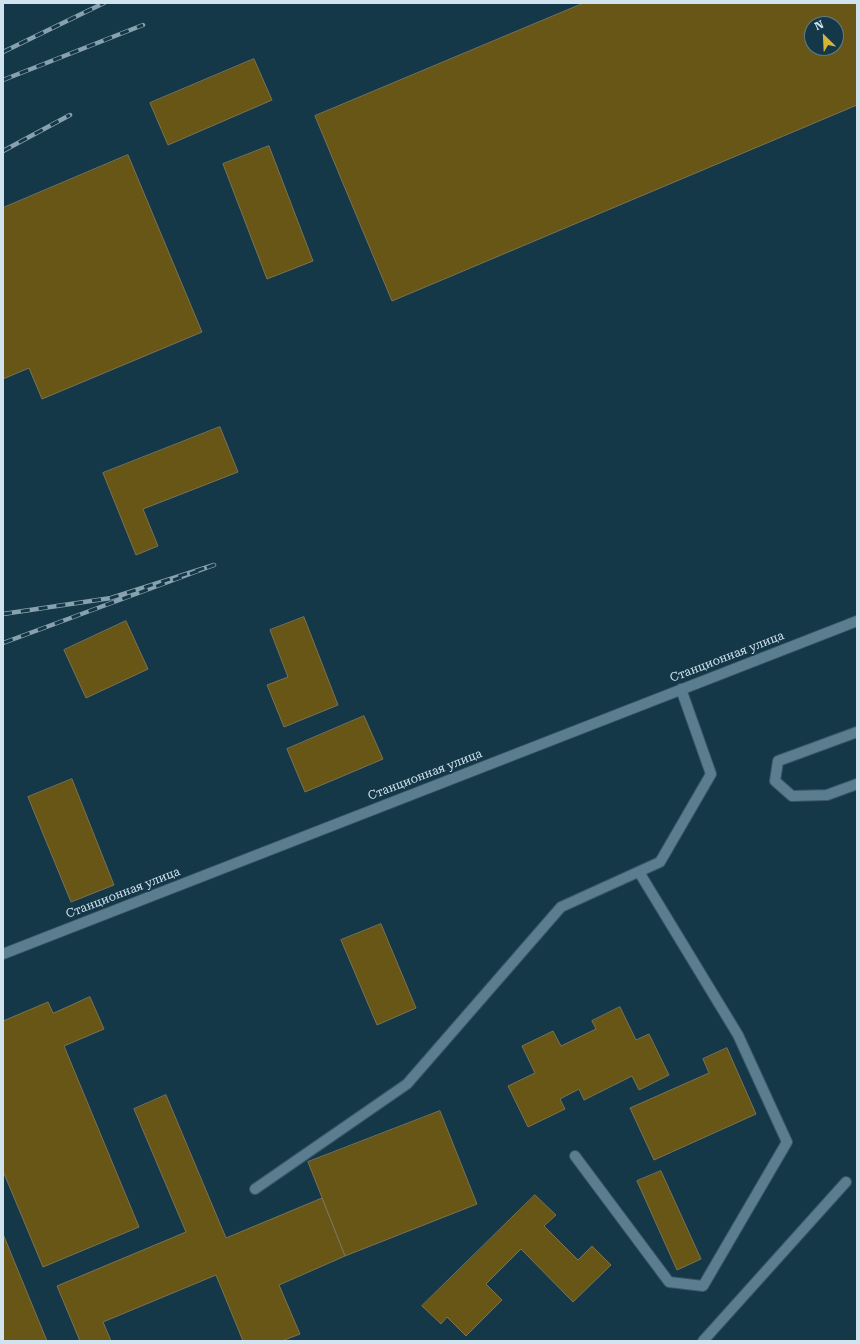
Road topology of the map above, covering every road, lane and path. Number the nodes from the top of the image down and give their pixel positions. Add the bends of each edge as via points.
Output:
1 (857, 620) edge
2 (681, 689) junction
3 (857, 732) edge
4 (857, 784) edge
5 (639, 872) junction
6 (3, 954) edge
7 (575, 1156) dead end
8 (846, 1182) dead end
9 (255, 1189) dead end
10 (703, 1341) edge

1 - 2 street, Станционная улица
2 - 5 street via 711,774 660,862
2 - 6 street, Станционная улица
3 - 4 street via 778,761 775,781 792,796 826,795
5 - 7 street via 738,1035 787,1142 703,1286 670,1282
5 - 9 street via 561,907 407,1084
8 - 10 street

